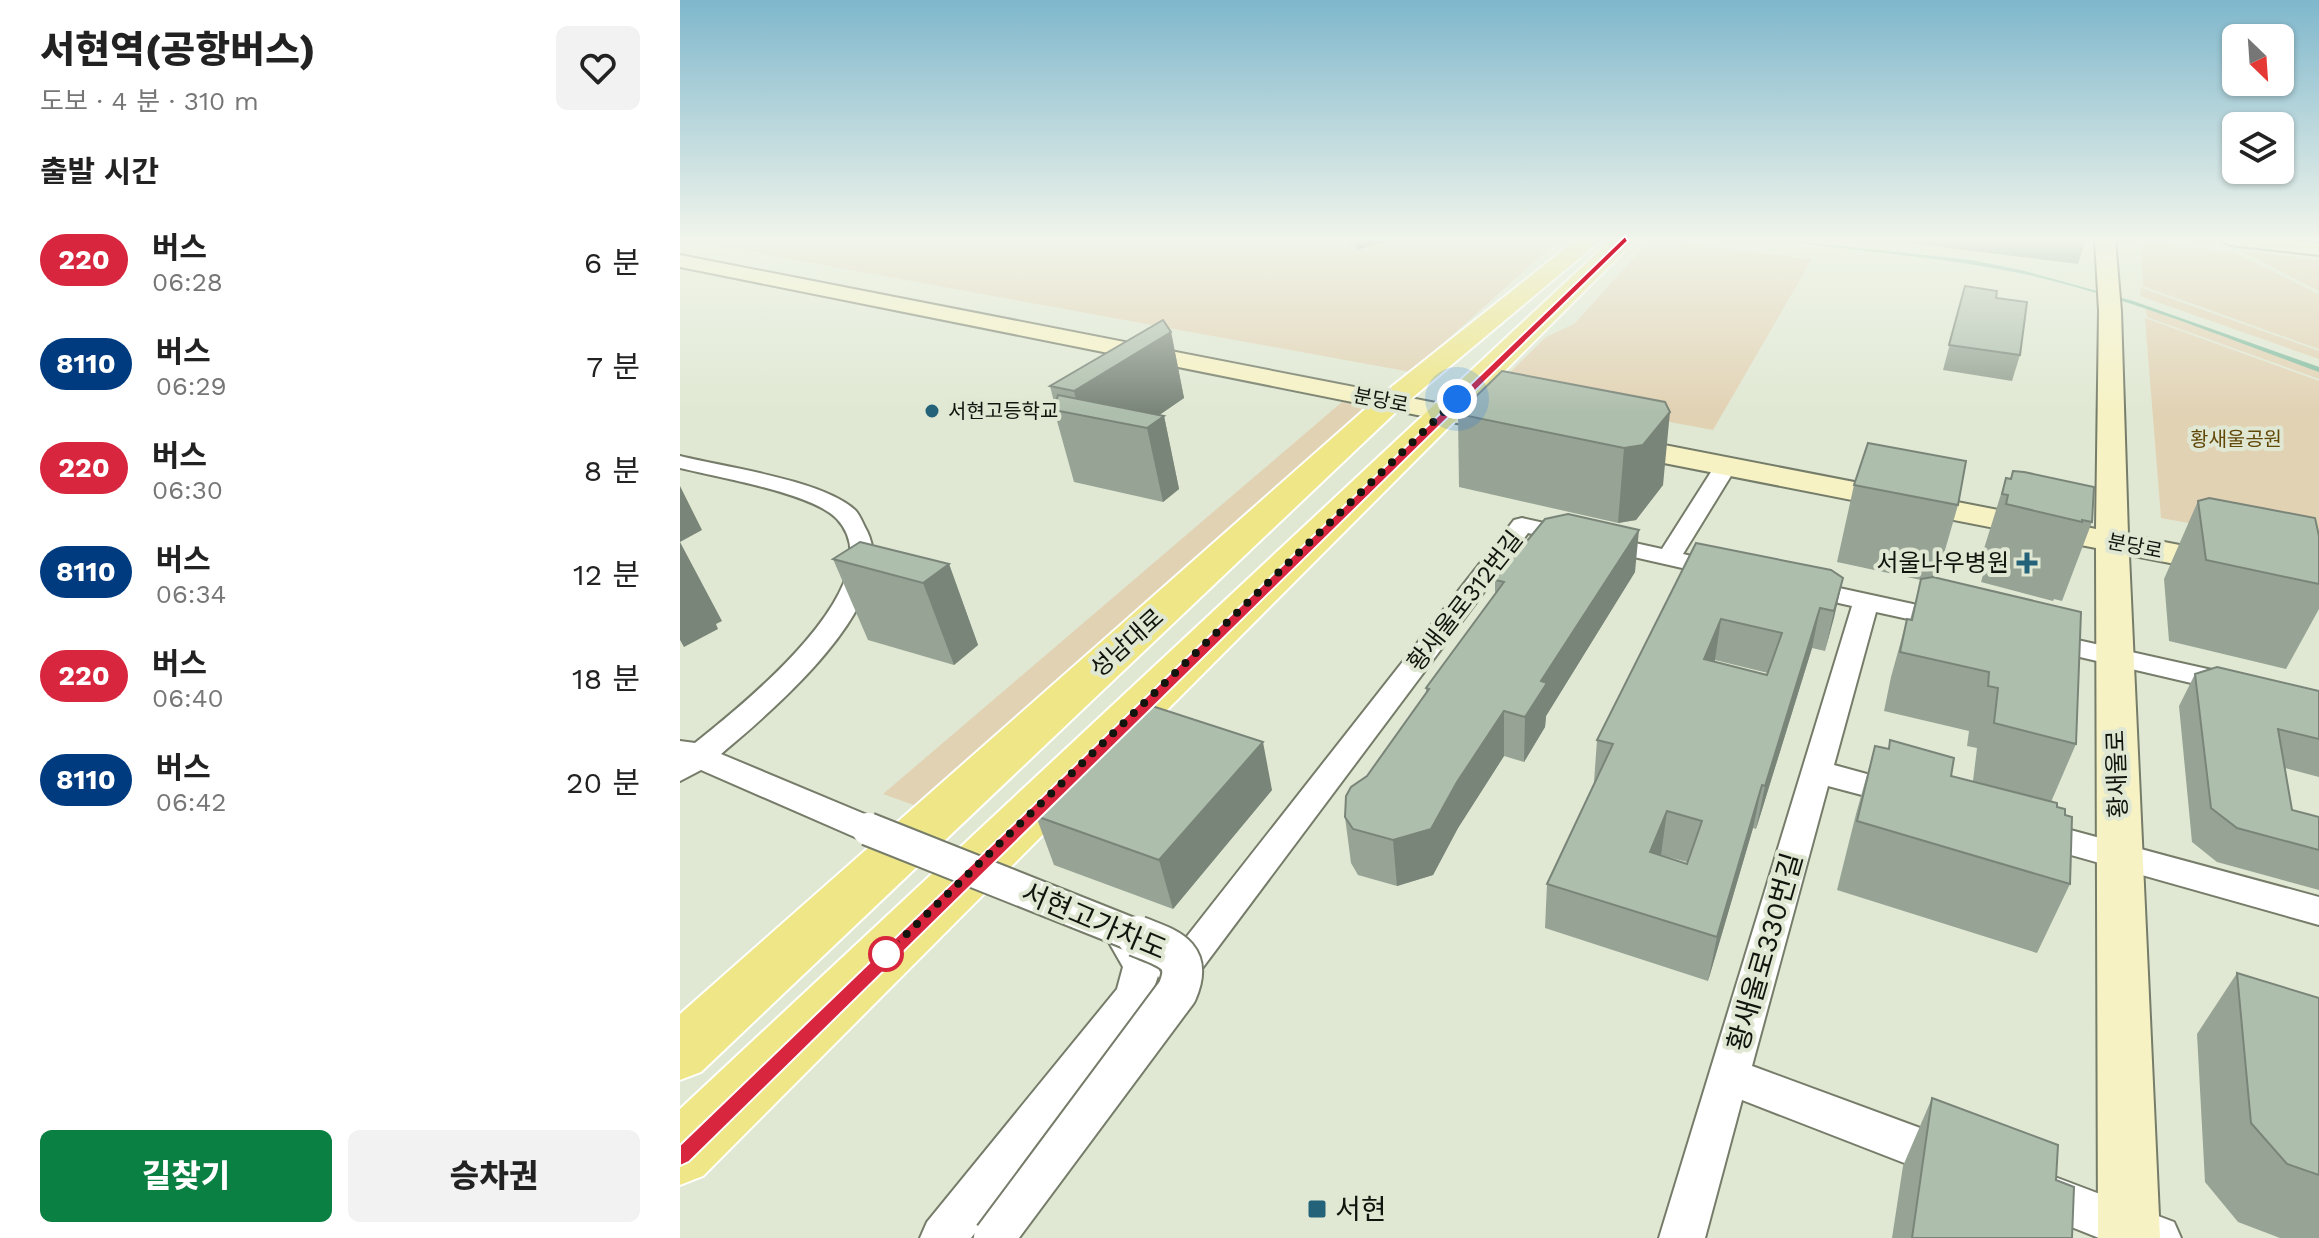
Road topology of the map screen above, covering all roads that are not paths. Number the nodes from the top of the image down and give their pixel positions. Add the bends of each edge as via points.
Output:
1 (860, 297) edge
2 (1533, 297) edge
3 (1553, 297) edge
4 (2109, 297) edge
5 (1390, 402) junction
6 (1443, 412) junction
7 (1513, 425) edge
8 (1590, 440) edge
9 (680, 462) edge
10 (1726, 466) junction
11 (2113, 542) junction
12 (1669, 558) junction
13 (1745, 575) edge
14 (1775, 582) edge
15 (2319, 582) edge
16 (1866, 602) junction
17 (1969, 625) edge
18 (2014, 634) edge
19 (2113, 656) junction
20 (2261, 690) edge
21 (686, 758) edge
22 (1817, 772) junction
23 (1920, 800) edge
24 (2009, 825) edge
25 (2119, 855) junction
26 (2319, 911) edge
27 (1119, 928) junction
28 (680, 1052) edge
29 (1729, 1076) junction
30 (680, 1153) edge
31 (2139, 1234) edge
32 (943, 1238) edge
33 (974, 1238) edge
34 (994, 1238) edge
35 (1682, 1238) edge

1 - 5 main road, 분당로
2 - 5 main road, 성남대로
3 - 6 main road, 성남대로
4 - 11 main road, 황새울로
5 - 6 main road, 분당로
5 - 28 main road, 성남대로
6 - 7 main road, 분당로
6 - 30 main road, 성남대로
8 - 10 main road, 분당로
9 - 21 street via 809,496 838,509 855,527 860,543 857,581 804,664
10 - 11 main road, 분당로
10 - 12 street
11 - 15 main road, 분당로
11 - 19 main road, 황새울로
12 - 13 street, 황새울로312번길
12 - 33 street, 황새울로312번길 via 1522,525
14 - 16 street
16 - 17 street
16 - 22 street, 황새울로330번길
18 - 19 street
19 - 20 street
19 - 25 main road, 황새울로
21 - 27 street, 서현고가차도, bridge
22 - 23 street
22 - 29 street, 황새울로330번길
24 - 25 street
25 - 26 street
25 - 31 main road, 황새울로
27 - 32 street via 1142,966 1134,996
27 - 34 street, 서현고가차도, bridge via 1176,953 1183,981
29 - 31 street, 황새울로330번길
29 - 35 street

